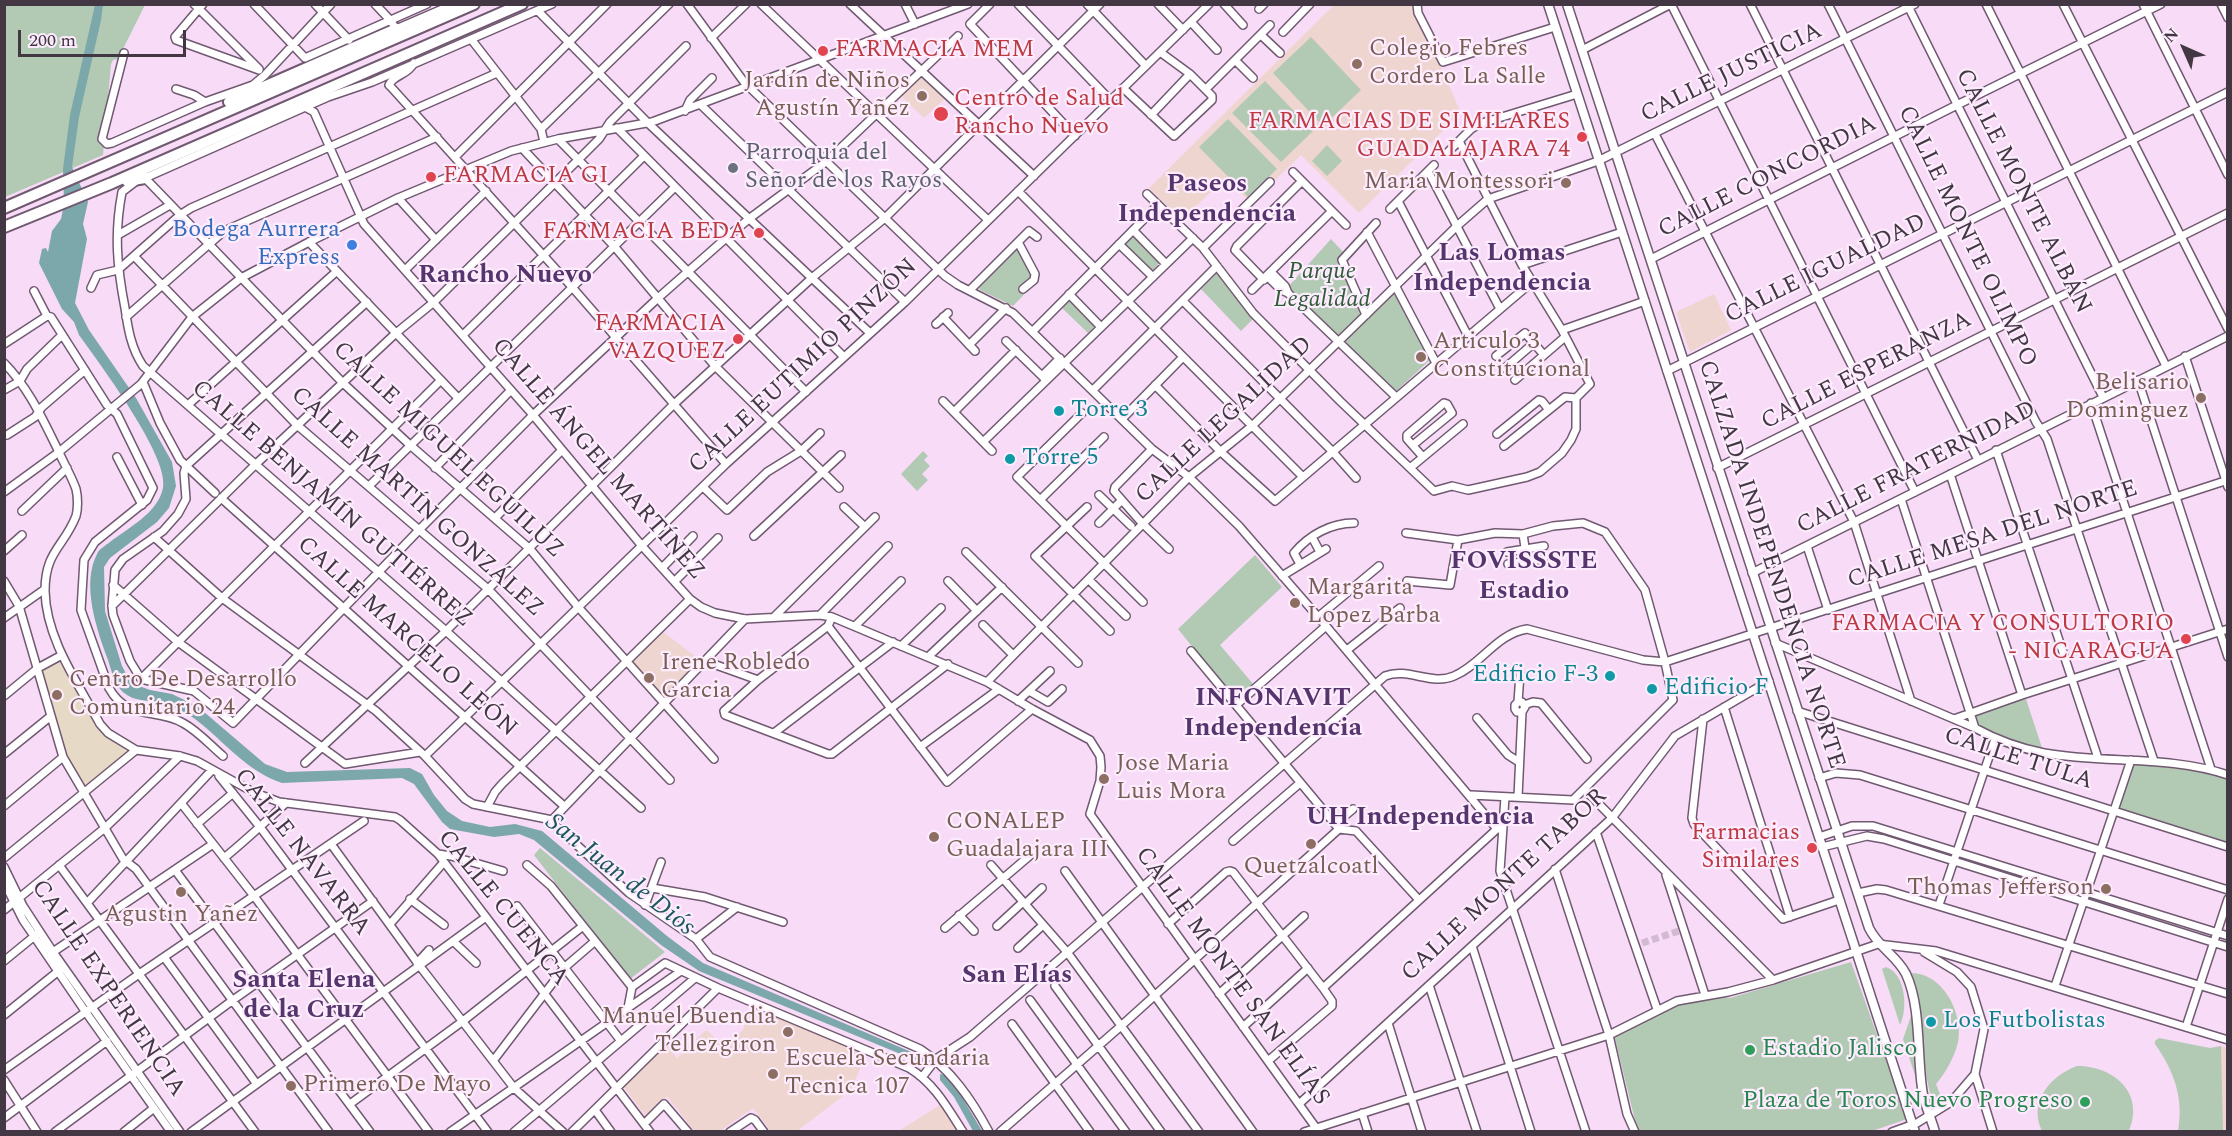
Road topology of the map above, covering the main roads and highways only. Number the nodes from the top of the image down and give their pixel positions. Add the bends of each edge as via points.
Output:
1 (474, 4) edge
2 (522, 4) edge
3 (1548, 4) edge
4 (1567, 4) edge
5 (393, 25) road end
6 (155, 142) junction
7 (204, 143) junction
8 (222, 143) road end
9 (190, 157) road end
10 (142, 179) road end
11 (107, 185) junction
12 (4, 207) edge
13 (4, 227) edge
14 (1914, 1128) edge
15 (1935, 1131) edge

1 - 6 highway
2 - 7 highway
3 - 14 main road, CALZADA INDEPENDENCIA NORTE
4 - 15 main road, CALZADA INDEPENDENCIA NORTE via 1869,928 1878,944 1900,964 1908,981 1915,1008 1922,1090
5 - 6 highway via 209,112
6 - 12 highway
7 - 8 highway
7 - 9 highway
7 - 11 highway
10 - 11 highway
11 - 13 highway

